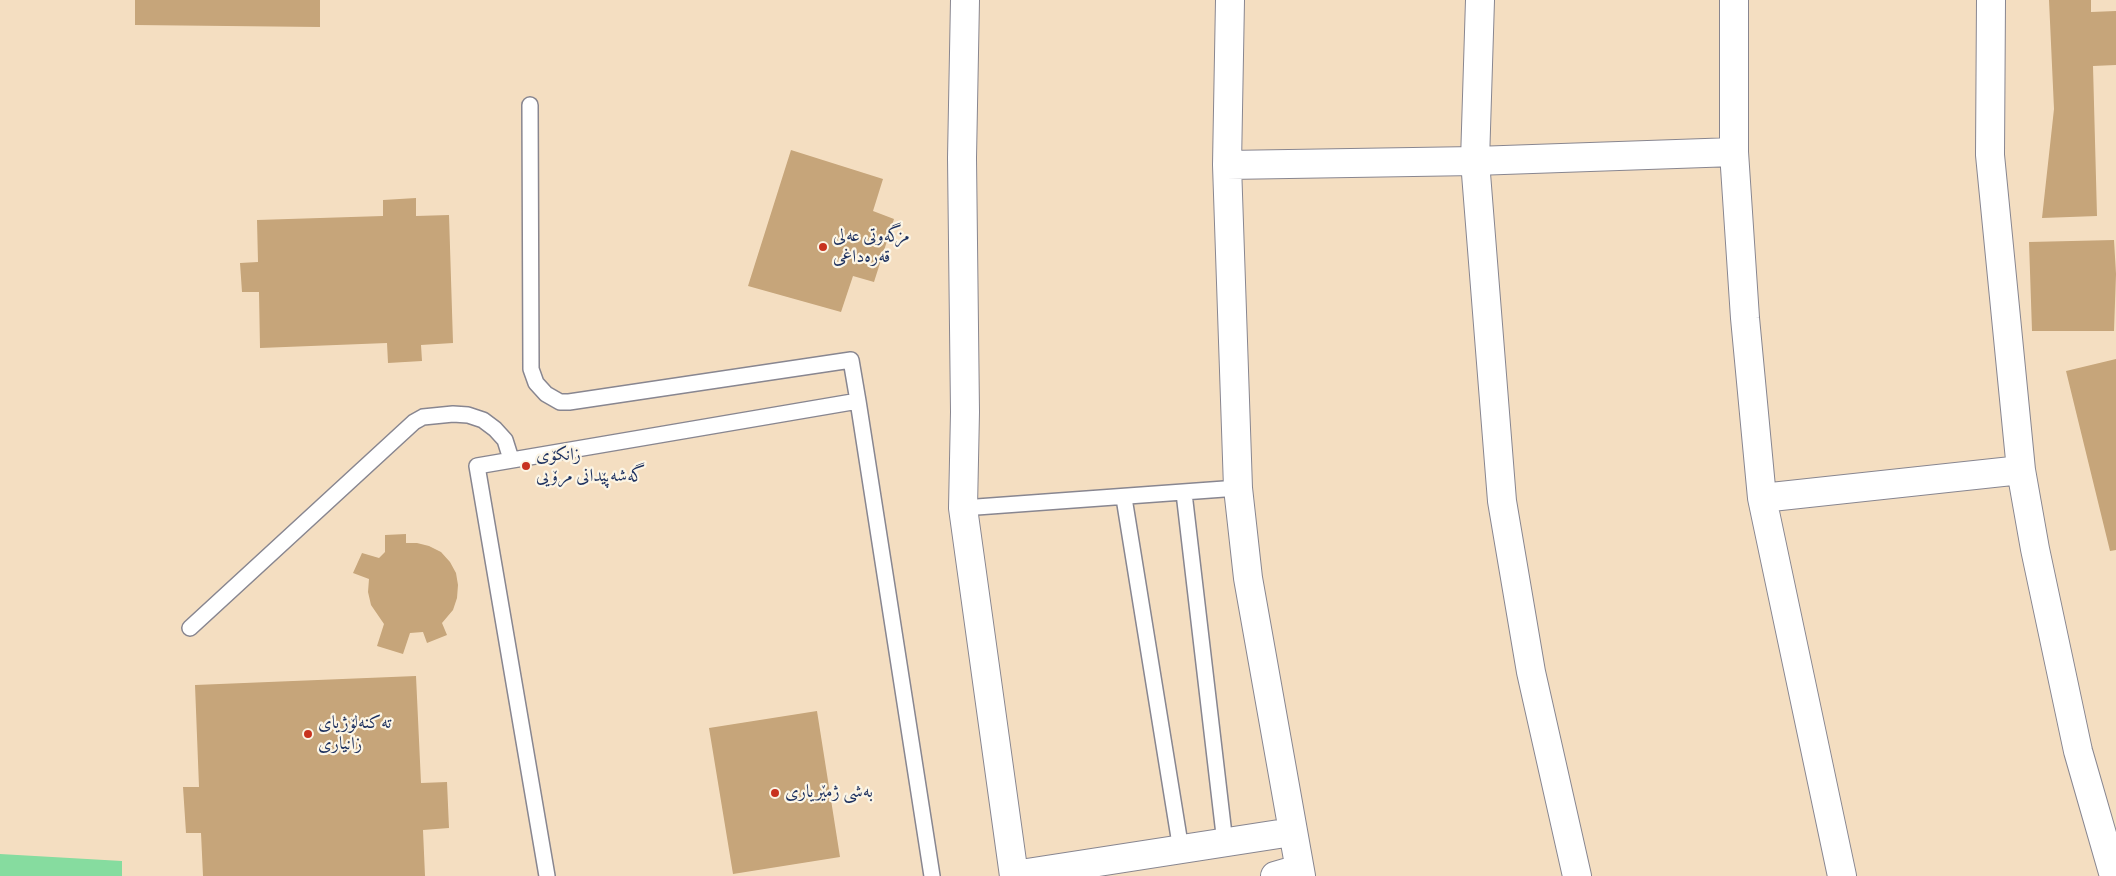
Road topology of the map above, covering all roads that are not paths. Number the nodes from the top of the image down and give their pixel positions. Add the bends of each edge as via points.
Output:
1 (965, 0) edge
2 (1230, 0) edge
3 (1480, 0) edge
4 (1734, 0) edge
5 (1991, 0) edge
6 (530, 105) dead end
7 (1734, 152) junction
8 (1476, 160) junction
9 (1227, 164) junction
10 (858, 400) junction
11 (512, 459) junction
12 (2021, 470) junction
13 (1238, 488) junction
14 (1184, 493) junction
15 (1124, 498) junction
16 (1762, 498) junction
17 (963, 508) junction
18 (190, 628) dead end
19 (1292, 832) junction
20 (1225, 843) junction
21 (1181, 850) junction
22 (1292, 874) edge
23 (547, 876) edge
24 (932, 876) edge
25 (1014, 876) edge
26 (1576, 876) edge
27 (1842, 876) edge
28 (2114, 876) edge

1 - 17 street
2 - 9 street
3 - 8 street
4 - 7 street
5 - 12 street via 1990,155
6 - 10 lane via 531,369 546,394 560,402 569,402 852,360
7 - 8 street
7 - 16 street
8 - 9 street
8 - 26 street via 1502,501 1531,672
9 - 13 street
10 - 11 lane
10 - 24 lane
11 - 18 lane via 505,440 483,420 453,414 423,417
11 - 23 lane via 478,466
12 - 16 street
12 - 28 street via 2078,751
13 - 14 lane
13 - 19 street via 1248,578
14 - 15 lane
14 - 20 lane
15 - 17 lane
15 - 21 lane
16 - 27 street
17 - 25 street
19 - 20 street
19 - 22 street
20 - 21 street
21 - 25 street

